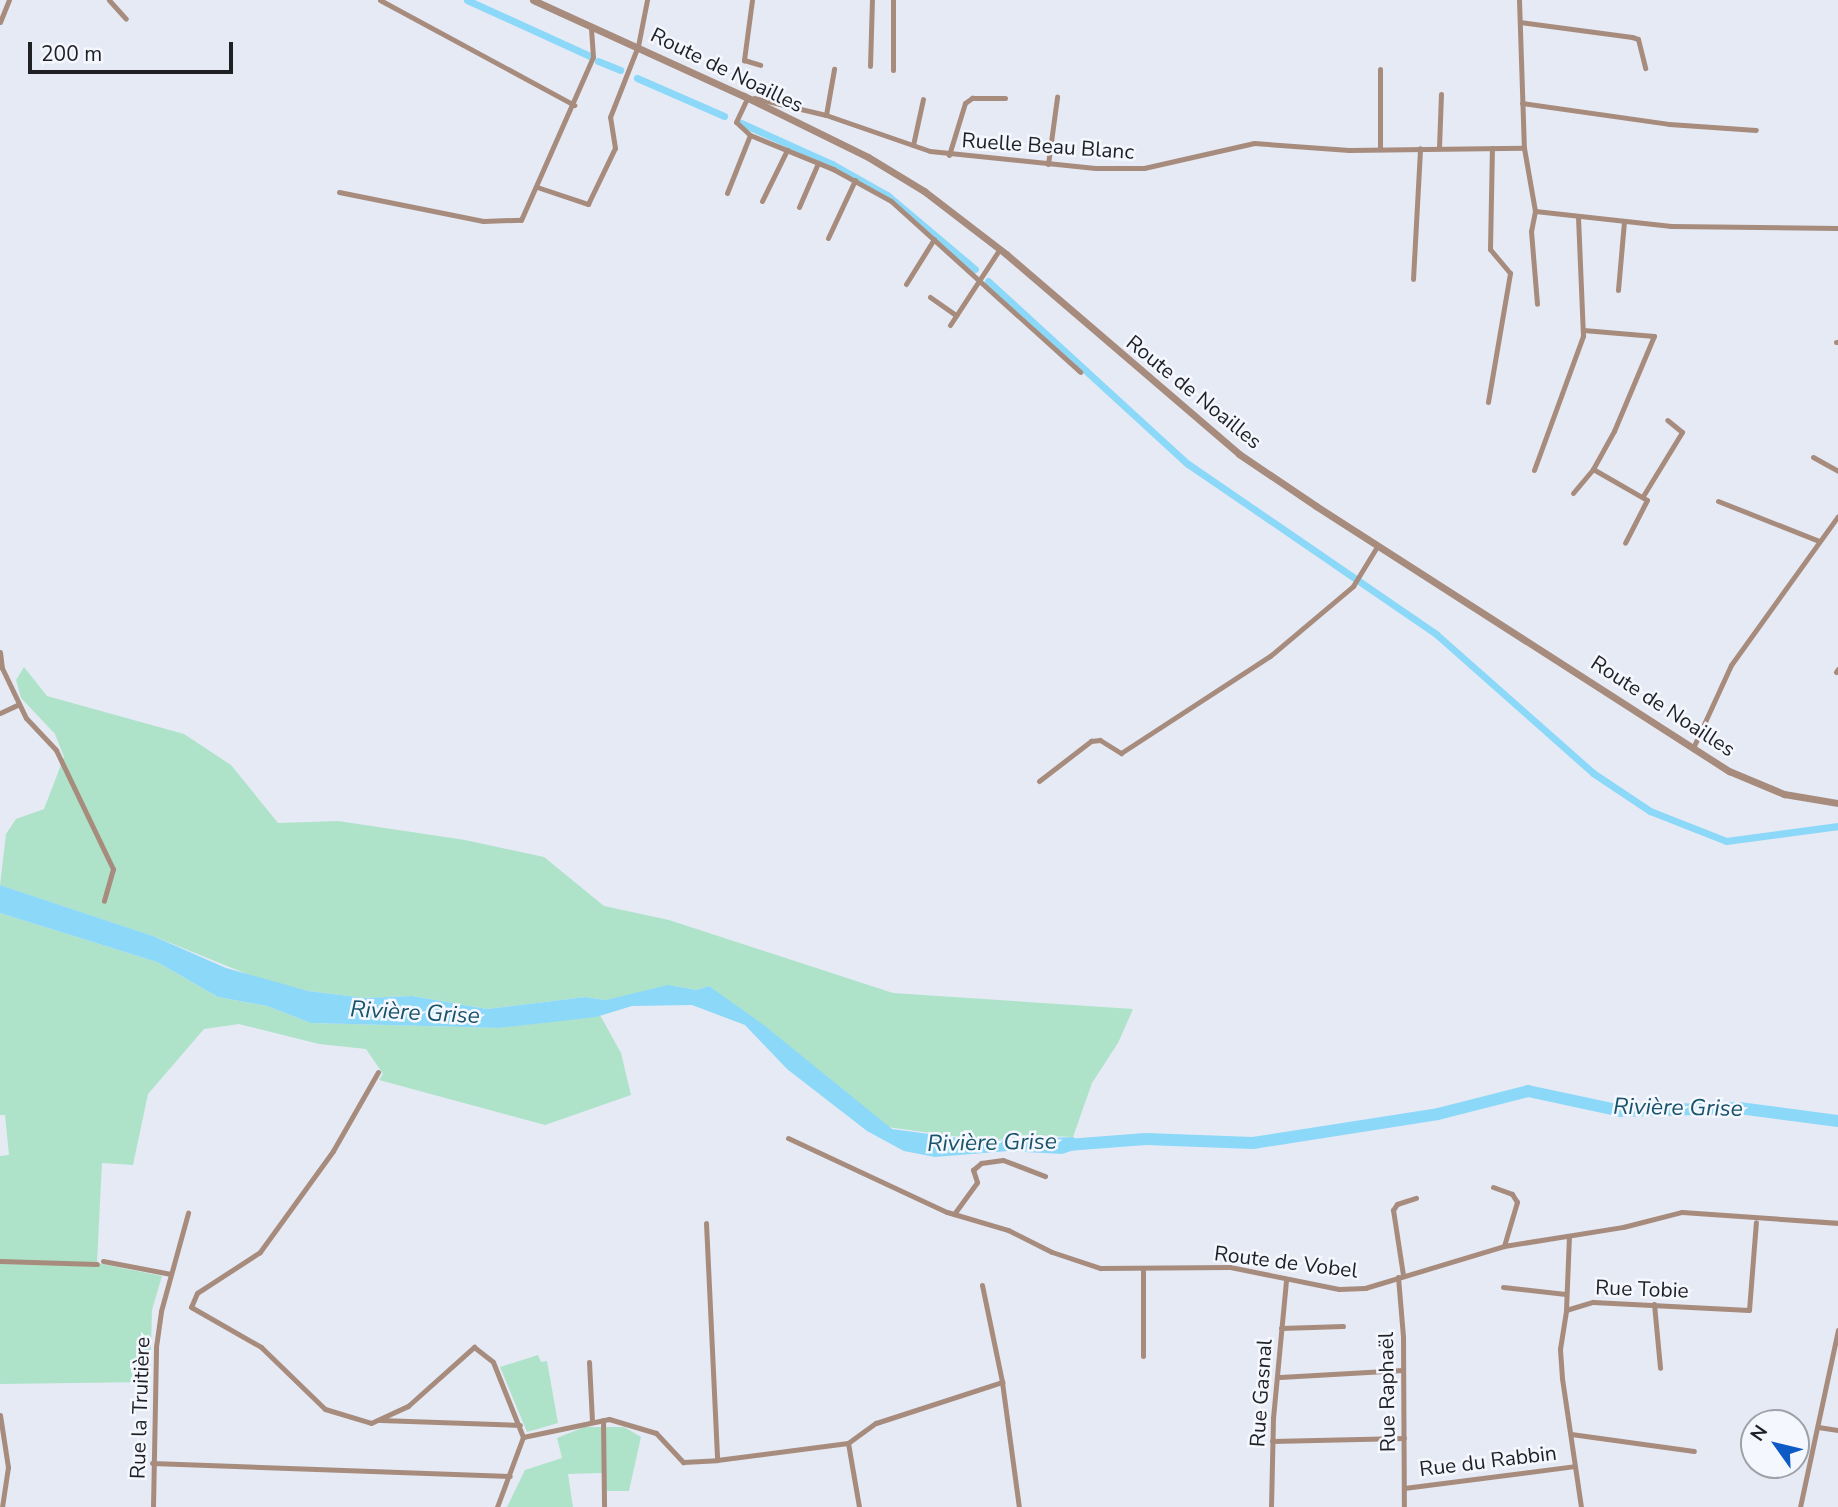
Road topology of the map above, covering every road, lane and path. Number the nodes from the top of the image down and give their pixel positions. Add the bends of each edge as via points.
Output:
1 (9, 0) edge
2 (109, 0) edge
3 (380, 0) edge
4 (533, 0) edge
5 (647, 0) edge
6 (752, 0) edge
7 (873, 0) edge
8 (893, 0) edge
9 (1519, 0) edge
10 (116, 3) edge
11 (126, 19) dead end
12 (0, 22) edge
13 (1520, 22) junction
14 (591, 29) junction
15 (638, 46) junction
16 (760, 65) dead end
17 (870, 66) dead end
18 (1645, 68) dead end
19 (834, 69) dead end
20 (892, 69) dead end
21 (1380, 69) dead end
22 (1441, 94) dead end
23 (746, 97) junction
24 (1057, 97) dead end
25 (1004, 98) dead end
26 (923, 99) dead end
27 (1522, 103) junction
28 (574, 105) junction
29 (826, 115) junction
30 (1756, 130) dead end
31 (750, 135) junction
32 (912, 145) junction
33 (1420, 148) junction
34 (1439, 148) junction
35 (1492, 148) junction
36 (1524, 148) junction
37 (1380, 149) junction
38 (787, 150) junction
39 (949, 155) junction
40 (818, 163) junction
41 (1048, 164) junction
42 (855, 180) junction
43 (537, 187) junction
44 (340, 192) dead end
45 (727, 193) dead end
46 (762, 201) dead end
47 (799, 207) dead end
48 (1535, 211) junction
49 (1578, 217) junction
50 (1625, 222) junction
51 (1838, 228) edge
52 (828, 238) dead end
53 (934, 239) junction
54 (999, 250) junction
55 (1413, 279) dead end
56 (978, 281) junction
57 (906, 284) dead end
58 (1618, 290) dead end
59 (930, 297) dead end
60 (1536, 304) dead end
61 (956, 315) junction
62 (950, 325) dead end
63 (1583, 330) junction
64 (1080, 372) dead end
65 (1488, 402) dead end
66 (1667, 420) dead end
67 (1813, 457) dead end
68 (1594, 469) junction
69 (1534, 470) dead end
70 (1838, 471) edge
71 (1573, 493) dead end
72 (1643, 496) junction
73 (1718, 501) dead end
74 (1838, 516) edge
75 (1819, 541) junction
76 (1625, 543) dead end
77 (1378, 545) junction
78 (0, 652) edge
79 (19, 704) junction
80 (0, 713) edge
81 (1693, 748) junction
82 (1039, 781) dead end
83 (1838, 803) edge
84 (104, 901) dead end
85 (378, 1072) dead end
86 (788, 1138) dead end
87 (1045, 1176) dead end
88 (1493, 1188) dead end
89 (1416, 1198) dead end
90 (188, 1213) dead end
91 (954, 1214) junction
92 (1756, 1222) dead end
93 (706, 1223) dead end
94 (1838, 1223) edge
95 (1569, 1236) junction
96 (1504, 1245) junction
97 (0, 1261) edge
98 (1143, 1271) junction
99 (171, 1274) junction
100 (1401, 1276) junction
101 (1286, 1281) junction
102 (982, 1285) dead end
103 (1503, 1287) dead end
104 (1566, 1294) junction
105 (1654, 1304) junction
106 (1566, 1310) junction
107 (1343, 1326) dead end
108 (1281, 1328) junction
109 (1838, 1330) edge
110 (1143, 1356) dead end
111 (589, 1362) dead end
112 (1660, 1368) dead end
113 (1403, 1370) junction
114 (1280, 1377) junction
115 (1002, 1382) junction
116 (0, 1415) edge
117 (379, 1420) junction
118 (603, 1420) junction
119 (592, 1421) junction
120 (520, 1425) junction
121 (1818, 1427) junction
122 (1838, 1430) edge
123 (1571, 1434) junction
124 (523, 1437) junction
125 (1404, 1438) junction
126 (1272, 1441) junction
127 (848, 1443) junction
128 (1694, 1451) dead end
129 (717, 1460) junction
130 (152, 1464) junction
131 (1575, 1466) junction
132 (510, 1476) junction
133 (1404, 1488) junction
134 (2, 1507) edge
135 (152, 1507) edge
136 (497, 1507) edge
137 (604, 1507) edge
138 (859, 1507) edge
139 (1019, 1507) edge
140 (1271, 1507) edge
141 (1404, 1507) edge
142 (1581, 1507) edge
143 (1800, 1507) edge

1 - 12 street
2 - 10 street
3 - 28 street
4 - 14 street, Route de Noailles
5 - 15 street
6 - 16 street via 744,60
7 - 17 street
8 - 20 street
9 - 13 street
10 - 11 street
13 - 18 street via 1632,37
13 - 27 street
14 - 15 street, Route de Noailles
14 - 28 street via 593,57
15 - 23 street, Route de Noailles
15 - 43 street via 610,117 615,149 588,204
19 - 29 street
21 - 37 street
22 - 34 street
23 - 29 street, Ruelle Beau Blanc
23 - 31 street via 736,122
23 - 54 street, Route de Noailles via 890,171
24 - 41 street
25 - 39 street via 972,98 965,103
26 - 32 street
27 - 30 street via 1669,124
27 - 36 street
28 - 43 street
29 - 32 street, Ruelle Beau Blanc
31 - 38 street
31 - 45 street
32 - 39 street, Ruelle Beau Blanc
33 - 34 street, Ruelle Beau Blanc
33 - 37 street, Ruelle Beau Blanc
33 - 55 street
34 - 35 street, Ruelle Beau Blanc
35 - 36 street, Ruelle Beau Blanc
35 - 65 street via 1490,249 1510,273
36 - 48 street
37 - 41 street, Ruelle Beau Blanc via 1254,143 1144,168
38 - 40 street
38 - 46 street
39 - 41 street, Ruelle Beau Blanc
40 - 42 street
40 - 47 street
42 - 52 street
42 - 53 street via 891,201
43 - 44 street via 521,220 509,222 431,212
48 - 49 street
48 - 60 street via 1531,230
49 - 50 street
49 - 63 street
50 - 51 street
50 - 58 street
53 - 56 street
53 - 57 street
54 - 56 street
54 - 77 street, Route de Noailles via 1239,454
56 - 61 street
56 - 64 street
59 - 61 street
61 - 62 street
63 - 68 street via 1654,335
63 - 69 street
66 - 72 street via 1682,432
67 - 70 street
68 - 71 street
68 - 72 street
72 - 76 street via 1647,503
73 - 75 street
74 - 75 street
75 - 81 street via 1731,665
77 - 81 street, Route de Noailles
77 - 82 street via 1353,586 1270,656 1121,753 1100,740 1091,741
78 - 79 street via 2,668
79 - 80 street
79 - 84 street via 55,750 113,869
81 - 83 street, Route de Noailles via 1729,771 1784,794
85 - 117 street via 333,1151 260,1252 197,1293 191,1307 261,1347 325,1409 346,1419
86 - 91 street, Route de Vobel
87 - 91 street via 1003,1160 981,1163 973,1170 977,1182
88 - 96 street via 1508,1192 1517,1202
89 - 100 street, Rue Raphaël via 1393,1210
90 - 99 street, Rue la Truitière
91 - 98 street, Route de Vobel via 1008,1230 1052,1252 1100,1268
92 - 105 street, Rue Tobie via 1749,1310
93 - 129 street
94 - 95 street, Route de Vobel via 1682,1212
95 - 96 street, Route de Vobel
95 - 104 street
96 - 100 street, Route de Vobel
97 - 99 street via 100,1262
98 - 101 street, Route de Vobel via 1230,1267
98 - 110 street
99 - 130 street, Rue la Truitière via 160,1311
100 - 101 street, Route de Vobel via 1365,1288
100 - 113 street, Rue Raphaël
101 - 108 street, Rue Gasnal
102 - 115 street
103 - 104 street
104 - 106 street
105 - 106 street, Rue Tobie via 1593,1302
105 - 112 street
106 - 123 street, Rue Tobie via 1560,1349
107 - 108 street
108 - 114 street, Rue Gasnal
109 - 121 street
111 - 119 street
113 - 114 street
113 - 125 street, Rue Raphaël
114 - 126 street, Rue Gasnal
115 - 127 street via 876,1423
115 - 139 street
116 - 134 street via 8,1467
117 - 120 street
117 - 120 street via 408,1406 474,1347 492,1363
118 - 119 street
118 - 129 street via 630,1423 656,1433 683,1462
118 - 137 street
119 - 124 street
120 - 124 street
121 - 122 street
121 - 143 street
123 - 128 street
123 - 131 street, Rue Tobie
124 - 132 street
125 - 126 street via 1328,1436
125 - 133 street, Rue Raphaël
126 - 140 street, Rue Gasnal
127 - 129 street
127 - 138 street
130 - 132 street
130 - 135 street, Rue la Truitière
131 - 133 street, Rue du Rabbin
131 - 142 street, Rue Tobie
132 - 136 street
133 - 141 street, Rue Raphaël

